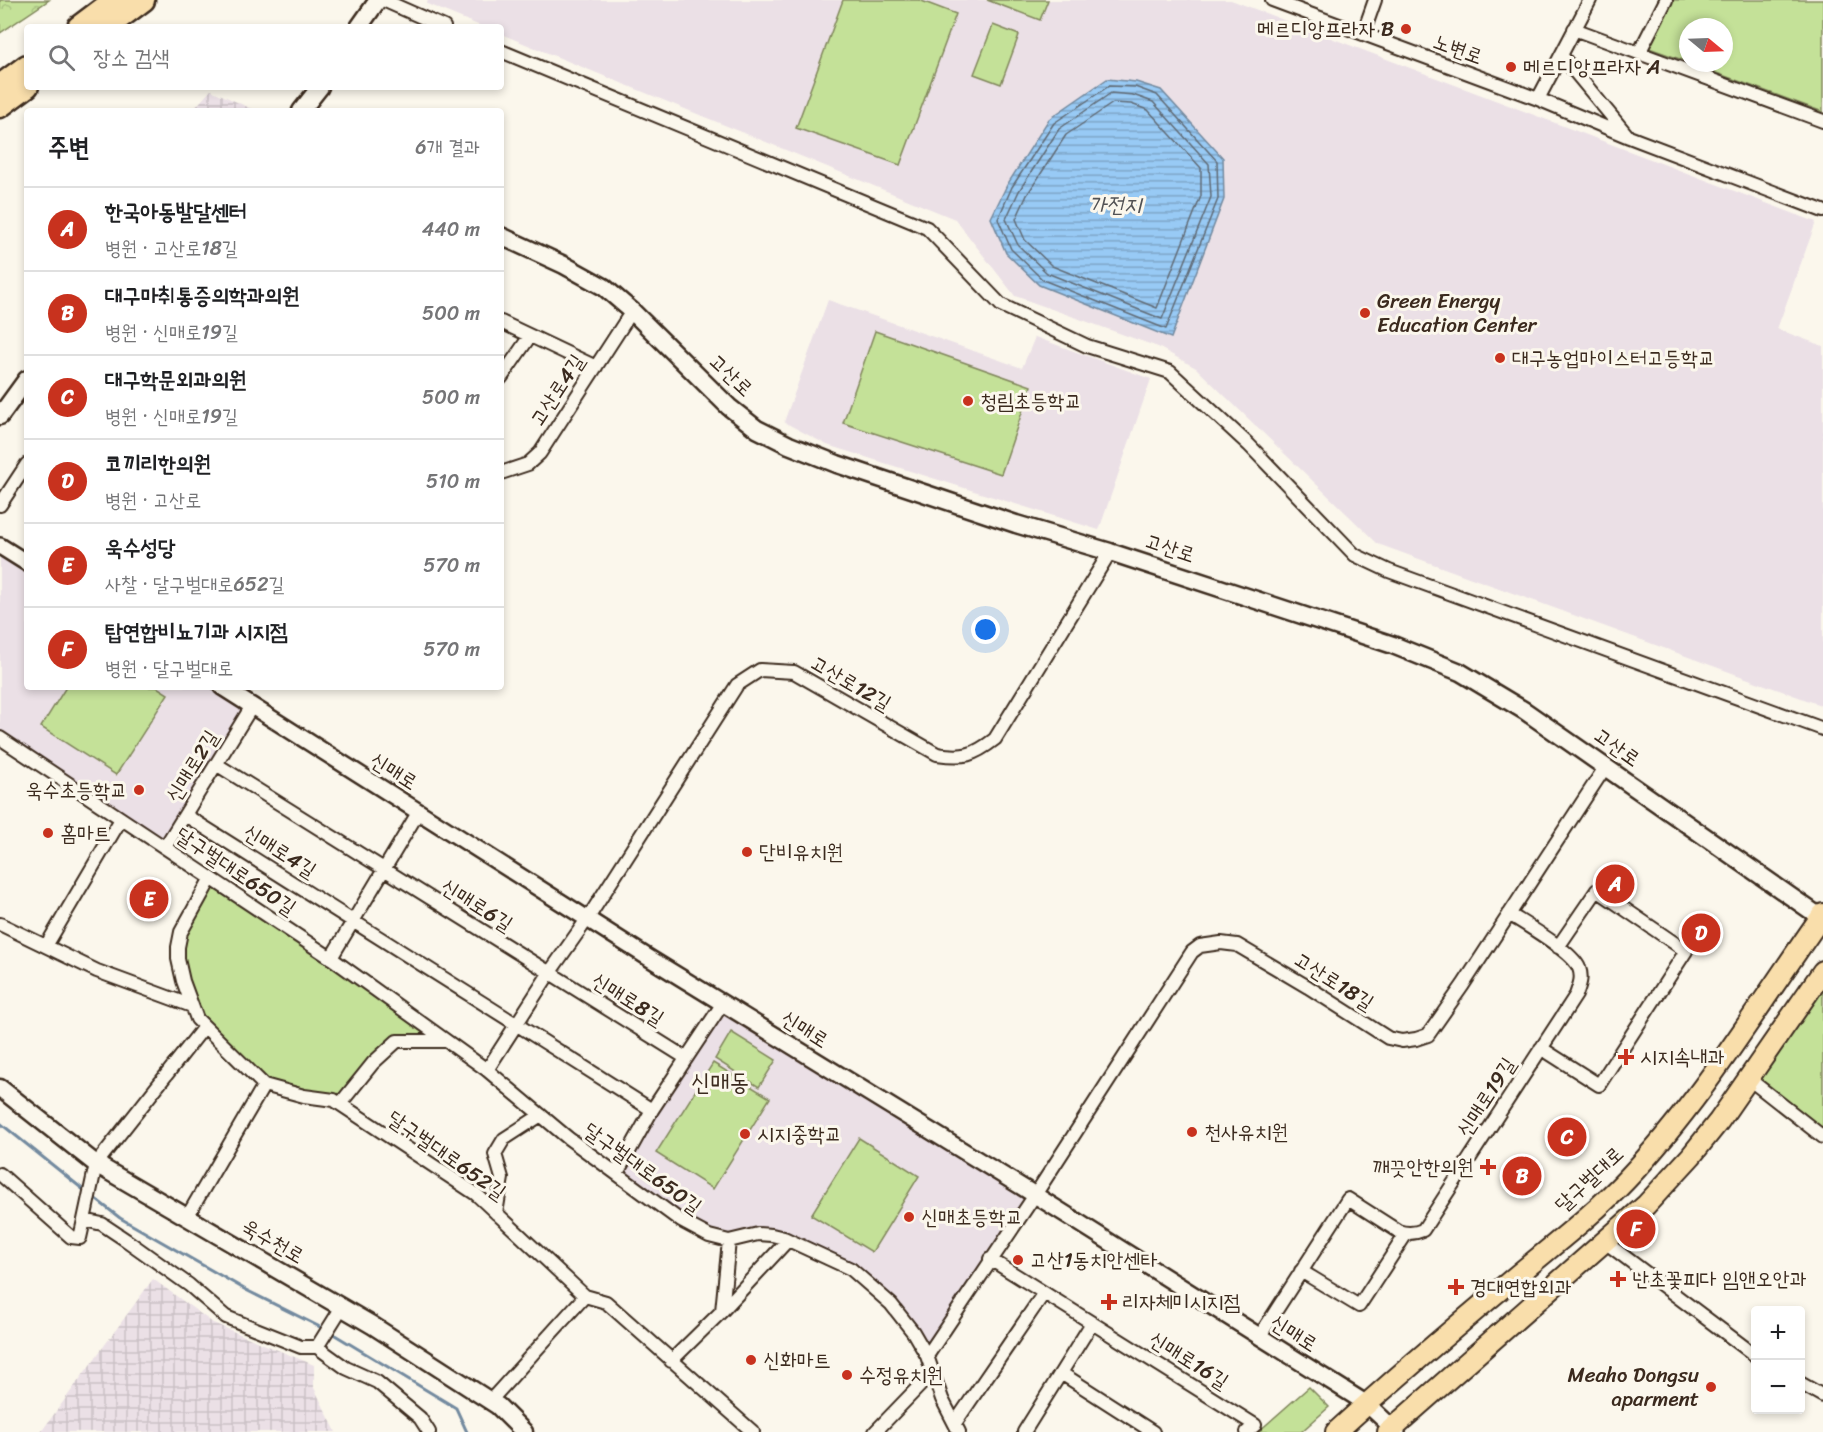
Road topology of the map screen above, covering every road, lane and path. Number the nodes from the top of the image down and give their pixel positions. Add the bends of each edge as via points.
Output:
1 (367, 0) edge
2 (378, 0) edge
3 (383, 0) edge
4 (1272, 0) edge
5 (1375, 0) edge
6 (1590, 0) edge
7 (1666, 0) edge
8 (129, 3) edge
9 (85, 24) edge
10 (109, 24) edge
11 (360, 24) edge
12 (360, 24) edge
13 (437, 24) edge
14 (1574, 29) junction
15 (1363, 34) junction
16 (504, 52) edge
17 (1639, 53) junction
18 (1561, 55) junction
19 (24, 68) edge
20 (0, 86) edge
21 (24, 88) edge
22 (318, 90) edge
23 (1538, 99) junction
24 (0, 106) edge
25 (303, 108) edge
26 (1823, 121) edge
27 (1629, 137) junction
28 (1823, 212) edge
29 (504, 237) edge
30 (632, 311) junction
31 (504, 323) edge
32 (530, 336) junction
33 (596, 367) junction
34 (504, 374) edge
35 (24, 383) edge
36 (0, 416) edge
37 (24, 472) edge
38 (504, 472) edge
39 (0, 505) edge
40 (0, 546) edge
41 (1110, 552) junction
42 (24, 561) edge
43 (227, 690) edge
44 (252, 706) junction
45 (1823, 729) edge
46 (0, 738) edge
47 (216, 764) junction
48 (1606, 766) junction
49 (418, 811) junction
50 (185, 815) junction
51 (121, 819) junction
52 (165, 847) junction
53 (384, 870) junction
54 (211, 878) junction
55 (1509, 914) junction
56 (1822, 917) edge
57 (588, 918) junction
58 (354, 921) junction
59 (0, 924) edge
60 (46, 946) junction
61 (1558, 947) junction
62 (332, 958) junction
63 (1823, 971) edge
64 (550, 972) junction
65 (723, 1003) junction
66 (192, 1006) junction
67 (517, 1026) junction
68 (204, 1027) junction
69 (446, 1041) junction
70 (1541, 1048) junction
71 (686, 1058) junction
72 (487, 1070) junction
73 (1749, 1079) junction
74 (264, 1084) junction
75 (0, 1088) edge
76 (340, 1104) junction
77 (652, 1110) junction
78 (541, 1115) junction
79 (1823, 1137) edge
80 (96, 1164) junction
81 (616, 1173) junction
82 (0, 1174) edge
83 (1035, 1195) junction
84 (496, 1213) junction
85 (187, 1217) junction
86 (84, 1220) junction
87 (1406, 1233) junction
88 (788, 1240) junction
89 (729, 1241) junction
90 (1605, 1242) junction
91 (990, 1259) junction
92 (1301, 1271) junction
93 (1044, 1293) junction
94 (585, 1296) junction
95 (342, 1307) junction
96 (722, 1311) junction
97 (1092, 1323) junction
98 (1260, 1337) junction
99 (318, 1347) junction
100 (1751, 1353) edge
101 (927, 1356) junction
102 (671, 1361) junction
103 (932, 1373) junction
104 (1061, 1373) junction
105 (1805, 1386) edge
106 (1823, 1396) edge
107 (490, 1401) junction
108 (1367, 1404) junction
109 (957, 1427) edge
110 (1393, 1430) edge
111 (749, 1431) edge
112 (429, 1432) edge
113 (524, 1432) edge
114 (875, 1432) edge
115 (1024, 1432) edge
116 (1153, 1432) edge
117 (1247, 1432) edge
118 (1336, 1432) edge

1 - 11 main road
2 - 12 main road
3 - 13 street
4 - 15 street, 노변로
5 - 15 street
6 - 14 street
7 - 17 street
8 - 9 highway
8 - 10 highway
14 - 17 street
14 - 18 street
15 - 23 street, 노변로
16 - 45 street via 927,228 1001,305 1087,346 1170,372 1249,445 1355,555 1389,571
17 - 26 street
18 - 23 street
18 - 27 street, 노변로
19 - 20 highway
21 - 24 highway
22 - 25 main road
23 - 27 street, 노변로
27 - 28 street, 노변로
29 - 30 main road, 고산로 via 588,277
30 - 33 street, 고산로4길
30 - 41 main road, 고산로 via 729,407 757,429 837,464
31 - 32 street
32 - 33 street
32 - 34 street
33 - 38 street, 고산로4길 via 540,453 528,464
35 - 36 main road
37 - 39 street
40 - 42 street
41 - 48 main road, 고산로 via 1393,645 1460,672
41 - 57 street, 고산로12길 via 995,739 978,752 959,757 937,754 794,672 754,673 737,685
43 - 44 street, 신매로
44 - 47 street, 신매로2길
44 - 49 street, 신매로
46 - 51 street, 달구벌대로650길
47 - 50 street, 신매로2길
47 - 53 street, 신매로4길
48 - 55 street, 고산로18길
48 - 56 main road, 고산로
49 - 53 street
49 - 57 street, 신매로
50 - 52 street, 신매로2길
50 - 58 street, 신매로4길
51 - 52 street, 달구벌대로650길
51 - 60 street
52 - 54 street, 달구벌대로650길
53 - 58 street
53 - 64 street, 신매로6길
54 - 62 street, 달구벌대로650길
54 - 66 street, 달구벌대로652길 via 181,932 178,947
55 - 61 street, 신매로19길
55 - 83 street, 고산로18길 via 1428,1035 1409,1040 1388,1038 1237,945 1200,946 1192,952
56 - 108 main road, 달구벌대로 via 1698,1094 1629,1178
57 - 64 street
57 - 65 street, 신매로
58 - 62 street
58 - 67 street
59 - 60 street
60 - 66 street via 97,971
61 - 70 street, 신매로19길 via 1571,955 1581,980 1576,995
61 - 70 street via 1597,890 1686,951 1599,1084
62 - 69 street, 달구벌대로650길
63 - 73 main road
64 - 67 street
64 - 71 street, 신매로8길
65 - 71 street
65 - 83 street, 신매로
66 - 68 street, 달구벌대로652길
67 - 72 street
67 - 77 street
68 - 74 street, 달구벌대로652길
68 - 80 street
69 - 72 street, 달구벌대로650길
69 - 76 street via 397,1041 373,1063
70 - 87 street, 신매로19길 via 1423,1230
71 - 77 street
72 - 78 street, 달구벌대로650길
73 - 79 street
73 - 90 main road via 1691,1156
74 - 76 street, 달구벌대로652길
74 - 85 street
75 - 80 main road, 욱수천로
76 - 84 street, 달구벌대로652길 via 476,1194
77 - 81 street
78 - 81 street, 달구벌대로650길
78 - 84 street via 504,1139 495,1154 501,1178
80 - 85 main road, 욱수천로
80 - 86 street
81 - 89 street, 달구벌대로650길 via 696,1230
82 - 86 street via 71,1237 80,1238
83 - 91 street
83 - 98 street, 신매로
84 - 94 street, 달구벌대로652길
85 - 95 main road, 욱수천로
86 - 99 street via 102,1224 126,1240 226,1317 301,1347
87 - 92 street via 1348,1199
87 - 92 street via 1359,1306
88 - 89 street via 758,1234
88 - 96 street
88 - 101 street via 863,1278 902,1315
89 - 96 street
90 - 100 street
90 - 110 main road
91 - 93 street, 신매로16길
91 - 101 street
92 - 98 street
93 - 97 street, 신매로16길
93 - 109 street
94 - 102 street, 달구벌대로652길 via 606,1302
94 - 107 street
95 - 99 street
95 - 107 main road, 욱수천로
96 - 102 street
97 - 104 street
97 - 117 street, 신매로16길 via 1256,1425
98 - 108 street, 신매로
99 - 112 street via 346,1368 377,1383 420,1419
101 - 103 street
102 - 111 street, 달구벌대로652길
103 - 109 street
103 - 114 street
104 - 115 street
104 - 116 street
105 - 106 street
107 - 113 main road, 욱수천로
108 - 110 street, 신매로
108 - 118 main road, 달구벌대로

